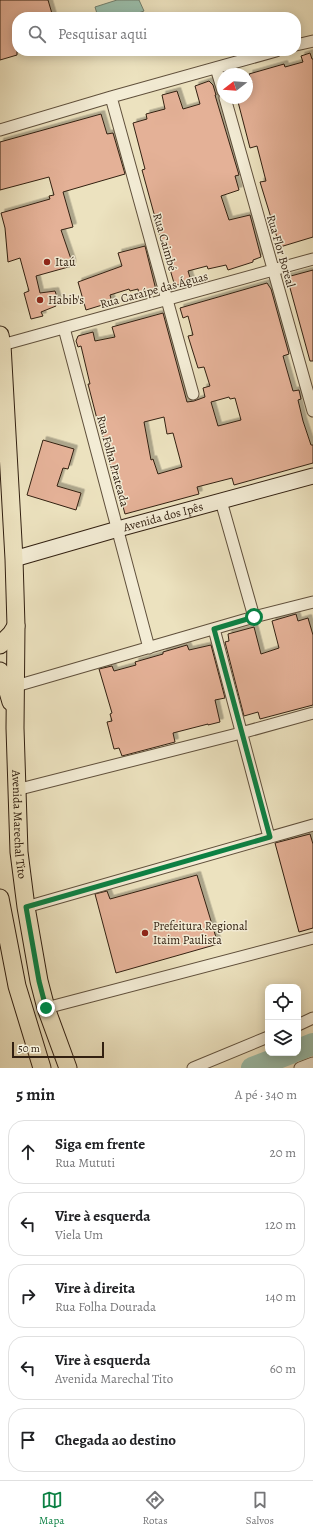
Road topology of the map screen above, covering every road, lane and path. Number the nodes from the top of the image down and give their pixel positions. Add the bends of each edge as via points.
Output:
1 (313, 41) edge
2 (301, 44) edge
3 (258, 56) edge
4 (216, 68) junction
5 (217, 71) edge
6 (111, 96) junction
7 (227, 104) edge
8 (0, 130) edge
9 (313, 259) edge
10 (273, 270) junction
11 (167, 300) junction
12 (64, 328) junction
13 (1, 341) edge
14 (193, 394) dead end
15 (313, 411) edge
16 (313, 476) edge
17 (221, 501) junction
18 (118, 529) junction
19 (14, 559) junction
20 (313, 602) edge
21 (254, 617) junction
22 (16, 626) junction
23 (214, 629) junction
24 (0, 645) edge
25 (149, 648) junction
26 (0, 671) edge
27 (16, 686) junction
28 (313, 713) edge
29 (15, 728) junction
30 (241, 733) junction
31 (16, 790) junction
32 (313, 825) edge
33 (270, 837) junction
34 (0, 898) edge
35 (26, 907) junction
36 (313, 938) edge
37 (46, 1008) junction
38 (313, 1018) edge
39 (301, 1024) edge
40 (265, 1038) edge
41 (313, 1063) edge
42 (42, 1068) edge
43 (68, 1068) edge
44 (193, 1068) edge
45 (300, 1068) edge

1 - 2 street
3 - 4 street
4 - 5 street
4 - 6 street
6 - 8 street
6 - 11 street, Rua Caimbé
7 - 10 street, Rua Flor Boreal
9 - 10 street, Rua Caraípe das Águas
10 - 11 street, Rua Caraípe das Águas
10 - 15 street, Rua Flor Boreal
11 - 12 street, Rua Caraípe das Águas
11 - 14 street, Rua Caimbé
12 - 13 street, Rua Caraípe das Águas
12 - 18 street, Rua Folha Prateada
13 - 19 main road, Avenida Marechal Tito
16 - 17 street, Avenida dos Ipês
17 - 18 street, Avenida dos Ipês
17 - 21 street
18 - 19 street, Avenida dos Ipês
18 - 25 street, Rua Folha Prateada
19 - 22 main road, Avenida Marechal Tito
20 - 21 street
21 - 23 street
22 - 24 main road
22 - 27 main road, Avenida Marechal Tito
23 - 25 street
23 - 30 street
25 - 27 street
26 - 29 main road via 8,691
27 - 29 main road, Avenida Marechal Tito
28 - 30 street
29 - 31 main road, Avenida Marechal Tito
30 - 31 street
30 - 33 street
31 - 35 main road, Avenida Marechal Tito via 19,852
32 - 33 street
33 - 35 street
34 - 42 main road via 17,986
35 - 37 main road, Avenida Marechal Tito
36 - 37 street
37 - 43 main road, Avenida Marechal Tito
38 - 39 street
40 - 44 street
41 - 45 street

